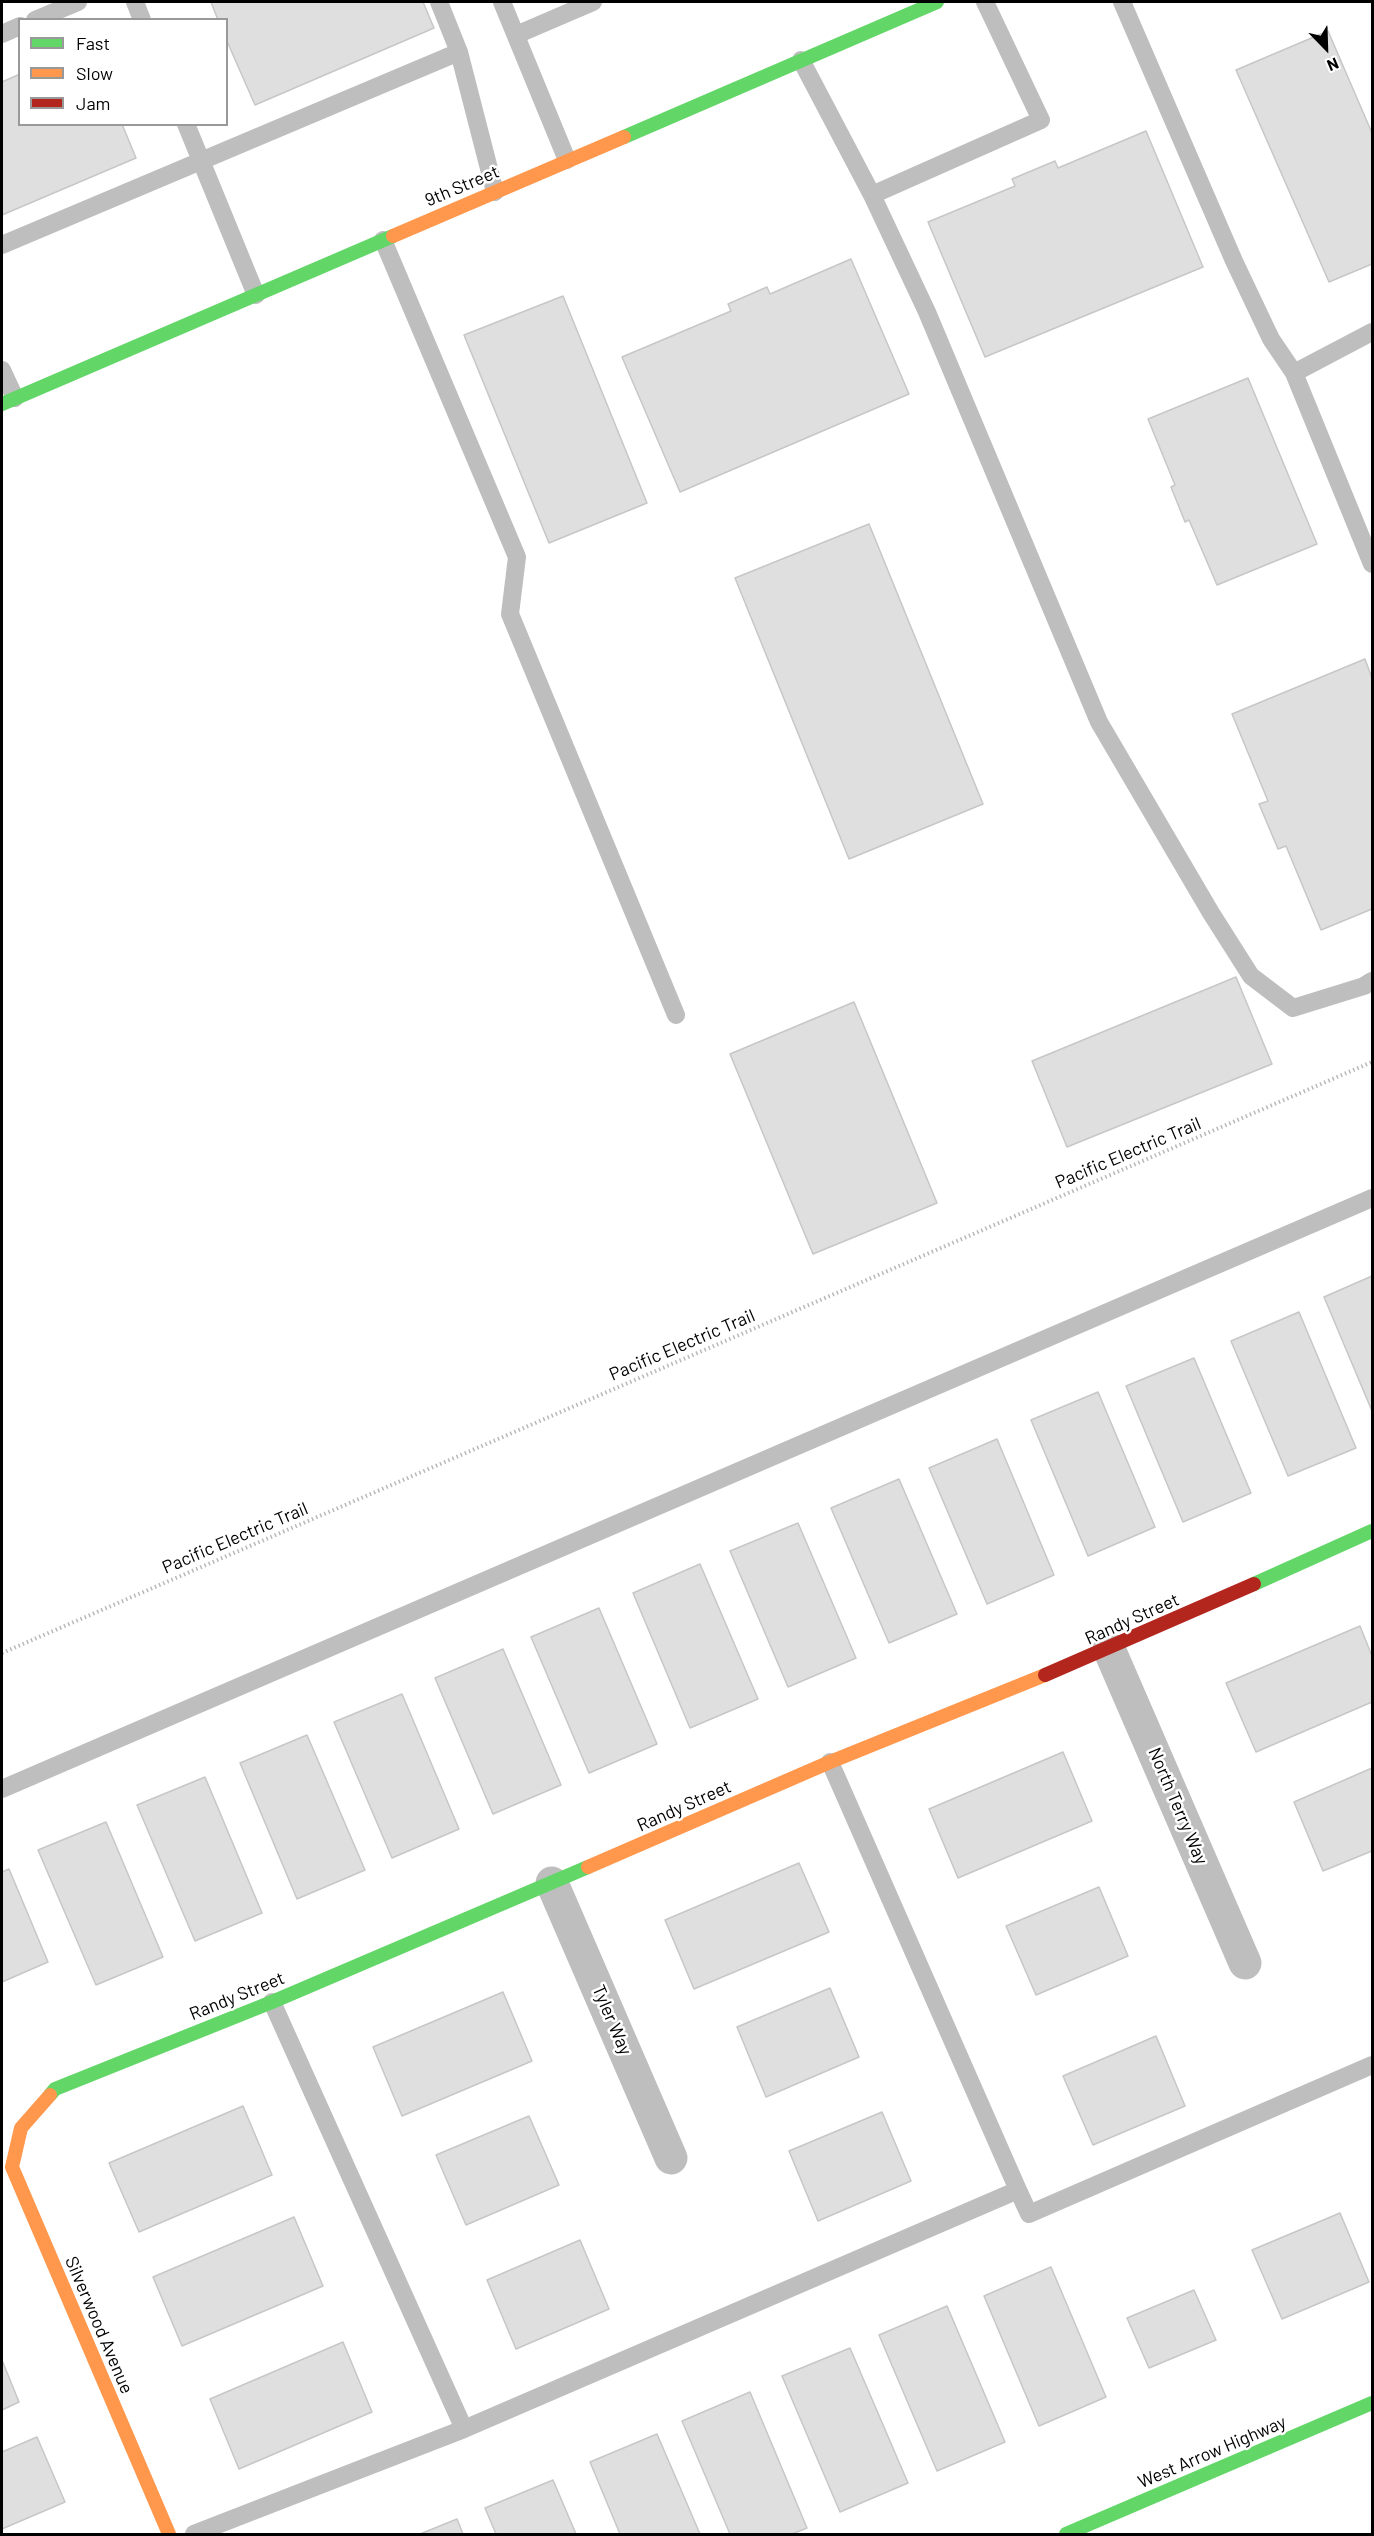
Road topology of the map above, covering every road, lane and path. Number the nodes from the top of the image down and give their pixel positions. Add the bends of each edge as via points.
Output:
1 (78, 2) edge
2 (135, 2) edge
3 (439, 2) edge
4 (502, 2) edge
5 (593, 2) edge
6 (937, 2) edge
7 (985, 2) edge
8 (1122, 2) edge
9 (40, 18) edge
10 (141, 18) edge
11 (18, 27) edge
12 (2, 34) edge
13 (516, 35) junction
14 (459, 52) junction
15 (801, 60) junction
16 (187, 126) edge
17 (200, 159) junction
18 (567, 160) junction
19 (495, 192) junction
20 (872, 195) junction
21 (383, 240) junction
22 (2, 245) edge
23 (256, 294) junction
24 (1372, 332) edge
25 (2, 370) edge
26 (1294, 373) junction
27 (8, 401) edge
28 (1372, 564) edge
29 (1372, 981) edge
30 (676, 1015) dead end
31 (1372, 1062) edge
32 (1372, 1198) edge
33 (1372, 1531) edge
34 (1110, 1649) junction
35 (2, 1653) edge
36 (830, 1762) junction
37 (2, 1789) edge
38 (552, 1883) junction
39 (1245, 1963) dead end
40 (272, 2001) junction
41 (1372, 2065) edge
42 (21, 2128) joint
43 (671, 2158) dead end
44 (1018, 2190) junction
45 (1372, 2403) edge
46 (464, 2429) junction
47 (169, 2535) edge
48 (194, 2535) edge
49 (1066, 2535) edge

1 - 9 lane
2 - 10 lane
3 - 14 lane
4 - 13 lane
5 - 13 lane
6 - 15 street, 9th Street
7 - 20 lane via 1041,120
8 - 26 lane via 1234,261 1271,339
11 - 12 lane
13 - 18 lane
14 - 17 lane
14 - 19 lane
15 - 18 street, 9th Street
15 - 20 lane
16 - 17 lane
17 - 22 lane
17 - 23 lane
18 - 19 street, 9th Street
19 - 21 street, 9th Street
20 - 29 lane via 927,312 1099,722 1222,932 1251,976 1293,1008
21 - 23 street, 9th Street
21 - 30 lane via 517,557 510,614
23 - 27 street, 9th Street
24 - 26 lane
25 - 27 lane
26 - 28 lane
31 - 35 path, Pacific Electric Trail
32 - 37 lane
33 - 34 street, Randy Street
34 - 36 street, Randy Street
34 - 39 street, North Terry Way
36 - 38 street, Randy Street
36 - 44 lane
38 - 40 street, Randy Street
38 - 43 street, Tyler Way
40 - 42 street, Randy Street via 55,2089
40 - 46 lane
41 - 44 lane via 1029,2214
42 - 47 street, Silverwood Avenue via 12,2167
44 - 46 lane
45 - 49 street, West Arrow Highway
46 - 48 lane

